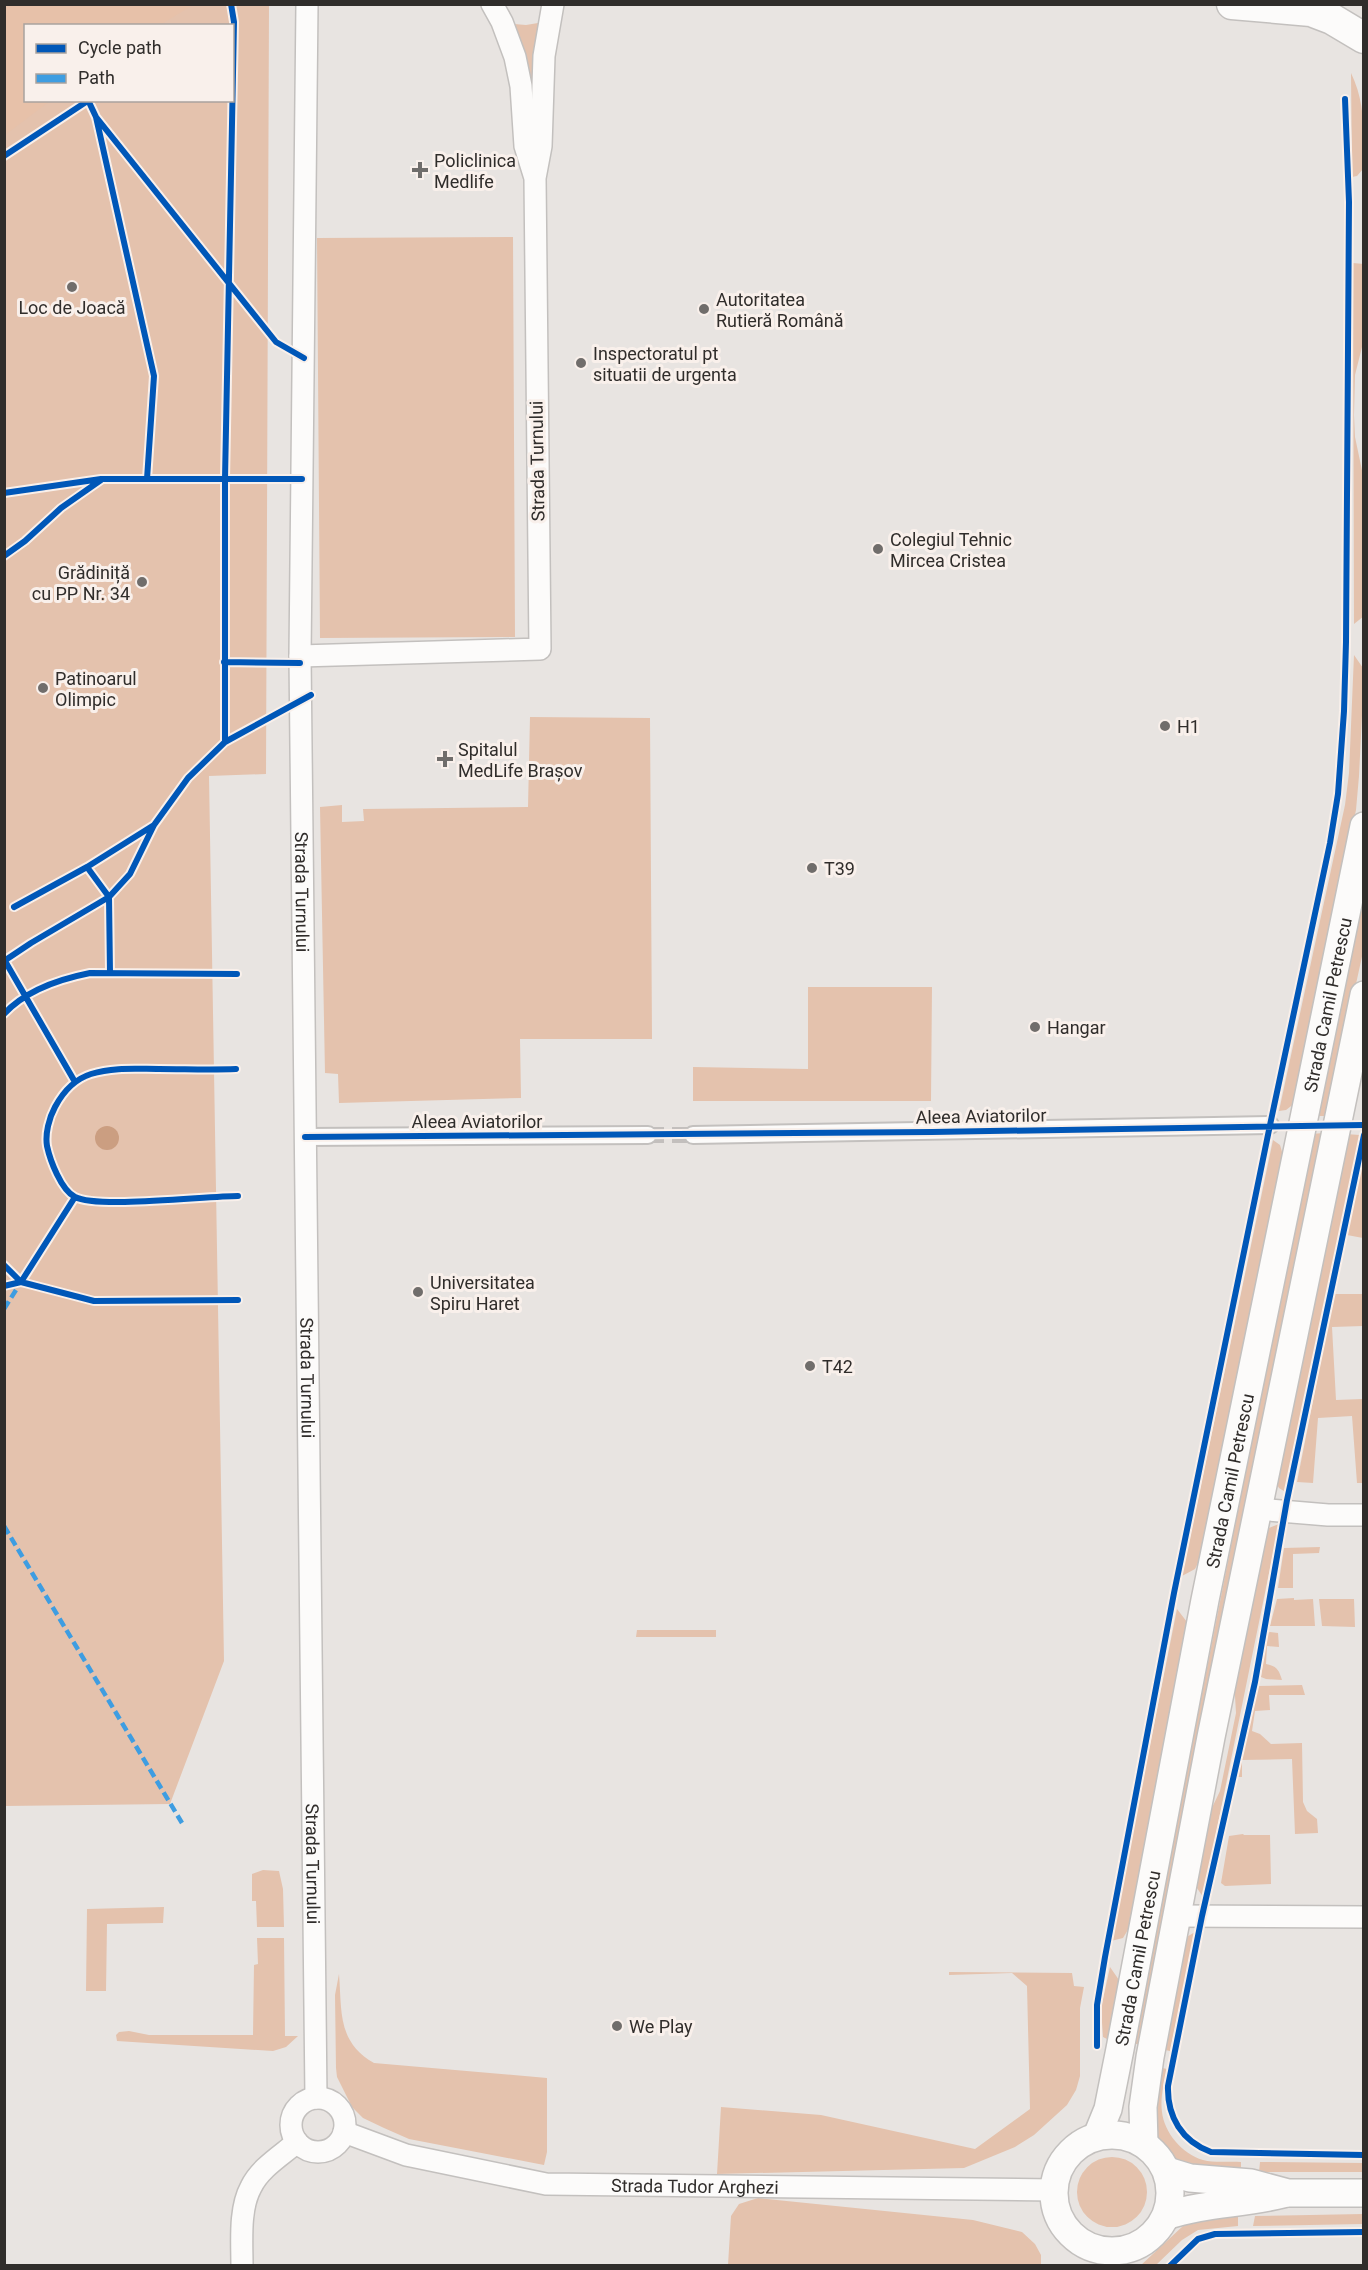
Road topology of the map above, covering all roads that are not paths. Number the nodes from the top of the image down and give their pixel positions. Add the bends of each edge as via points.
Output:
1 (307, 4) edge
2 (492, 4) edge
3 (553, 4) edge
4 (1232, 4) edge
5 (1364, 38) edge
6 (535, 178) junction
7 (300, 656) junction
8 (1364, 826) edge
9 (1364, 995) edge
10 (1270, 1125) dead end
11 (648, 1135) tunnel mouth
12 (693, 1135) tunnel mouth
13 (305, 1137) junction
14 (1257, 1509) junction
15 (1364, 1515) edge
16 (1177, 1916) junction
17 (1364, 1917) edge
18 (316, 2098) junction
19 (344, 2132) junction
20 (1097, 2136) junction
21 (297, 2142) junction
22 (1144, 2144) junction
23 (1167, 2172) junction
24 (1054, 2190) junction
25 (1287, 2193) junction
26 (1364, 2193) edge
27 (1166, 2216) junction
28 (1083, 2254) edge
29 (1124, 2258) edge
30 (242, 2265) edge

1 - 7 street, Strada Turnului
2 - 6 street, Strada Turnului via 515,57 525,146
3 - 6 street, Strada Turnului via 544,56 541,146
4 - 5 main road via 1311,10
6 - 7 street, Strada Turnului via 540,649
7 - 13 street, Strada Turnului
8 - 20 street, Strada Camil Petrescu via 1208,1588 1118,2060 1108,2109
9 - 14 street, Strada Camil Petrescu
10 - 12 street, Aleea Aviatorilor
11 - 13 street, Aleea Aviatorilor
13 - 18 street, Strada Turnului
14 - 15 street
14 - 16 street, Strada Camil Petrescu
16 - 17 street
16 - 22 street, Strada Camil Petrescu via 1144,2091
18 - 19 street via 339,2108
18 - 21 street via 301,2105 292,2118
19 - 21 street via 333,2148 322,2152
19 - 24 street, Strada Tudor Arghezi via 406,2155 546,2184
20 - 22 street via 1113,2134
20 - 24 street via 1069,2153 1060,2167
21 - 30 street via 250,2188 245,2206
22 - 23 street via 1158,2156
23 - 25 street via 1190,2178 1251,2182
23 - 27 street via 1170,2189
24 - 28 street via 1059,2217
25 - 26 street
25 - 27 street via 1190,2208
27 - 29 street via 1154,2233
28 - 29 street via 1096,2249

